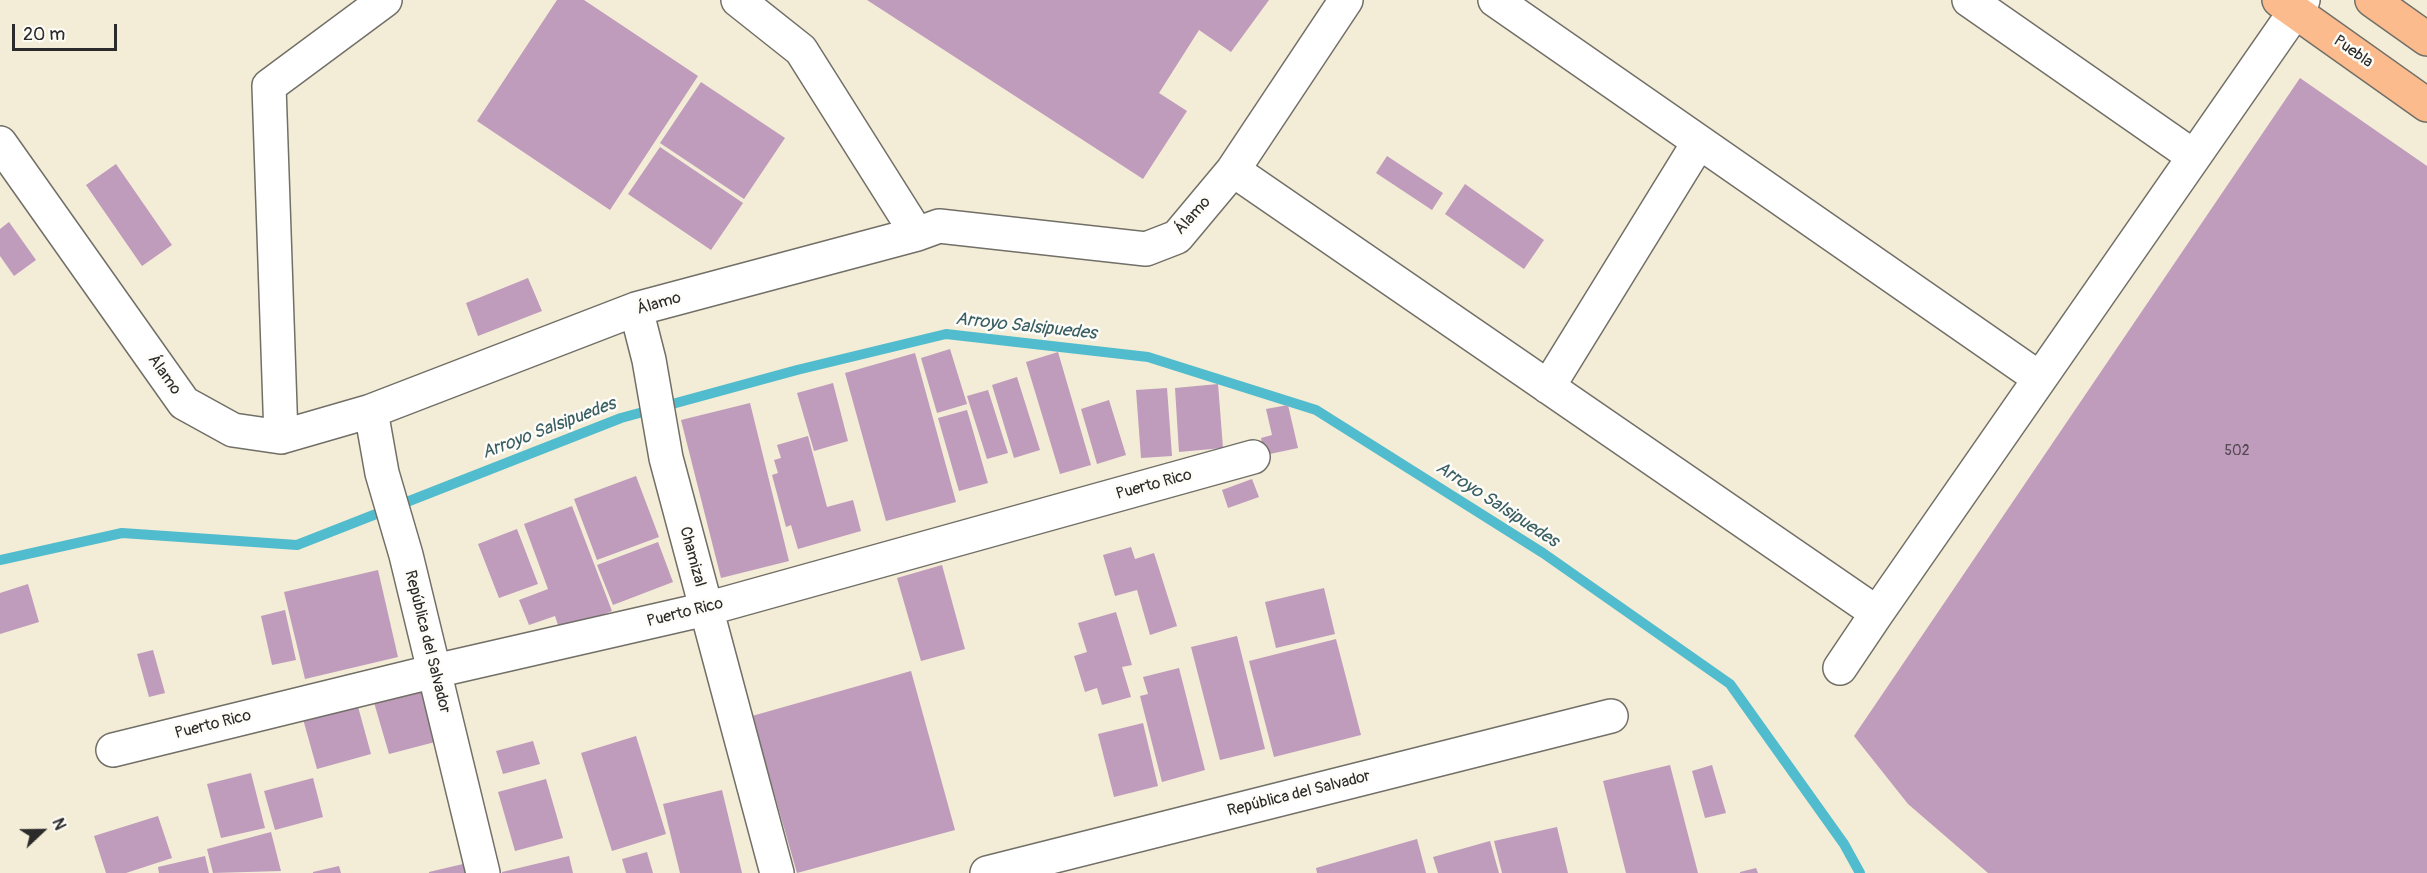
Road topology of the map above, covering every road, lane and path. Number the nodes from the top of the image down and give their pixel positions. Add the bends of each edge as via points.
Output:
1 (385, 0) edge
2 (738, 0) edge
3 (1346, 0) edge
4 (1495, 0) edge
5 (1969, 0) edge
6 (2372, 0) edge
7 (2292, 4) edge
8 (2427, 39) edge
9 (2427, 105) edge
10 (1699, 141) junction
11 (0, 143) edge
12 (2193, 156) junction
13 (1233, 170) junction
14 (917, 234) junction
15 (636, 309) junction
16 (2040, 378) junction
17 (1548, 387) junction
18 (370, 411) junction
19 (281, 437) junction
20 (1254, 457) dead end
21 (706, 609) junction
22 (1876, 613) junction
23 (1840, 668) dead end
24 (435, 671) junction
25 (1611, 716) dead end
26 (113, 750) dead end
27 (483, 873) edge
28 (777, 873) edge
29 (987, 873) edge

1 - 19 street via 269,86
2 - 14 street via 801,50
3 - 13 street, Álamo
4 - 10 street
5 - 12 street
6 - 8 main road
7 - 9 main road, Puebla
7 - 12 street
10 - 16 street
10 - 17 street
11 - 19 street, Álamo via 184,404 233,430
12 - 16 street
13 - 14 street, Álamo via 1176,237 1146,249 939,226
13 - 17 street
14 - 15 street, Álamo
15 - 18 street, Álamo
15 - 21 street, Chamizal via 666,458
16 - 22 street
17 - 22 street
18 - 19 street, Álamo
18 - 24 street, República del Salvador via 382,473
20 - 21 street, Puerto Rico
21 - 24 street, Puerto Rico
21 - 28 street, Chamizal
22 - 23 street
24 - 26 street, Puerto Rico
24 - 27 street, República del Salvador
25 - 29 street, República del Salvador

